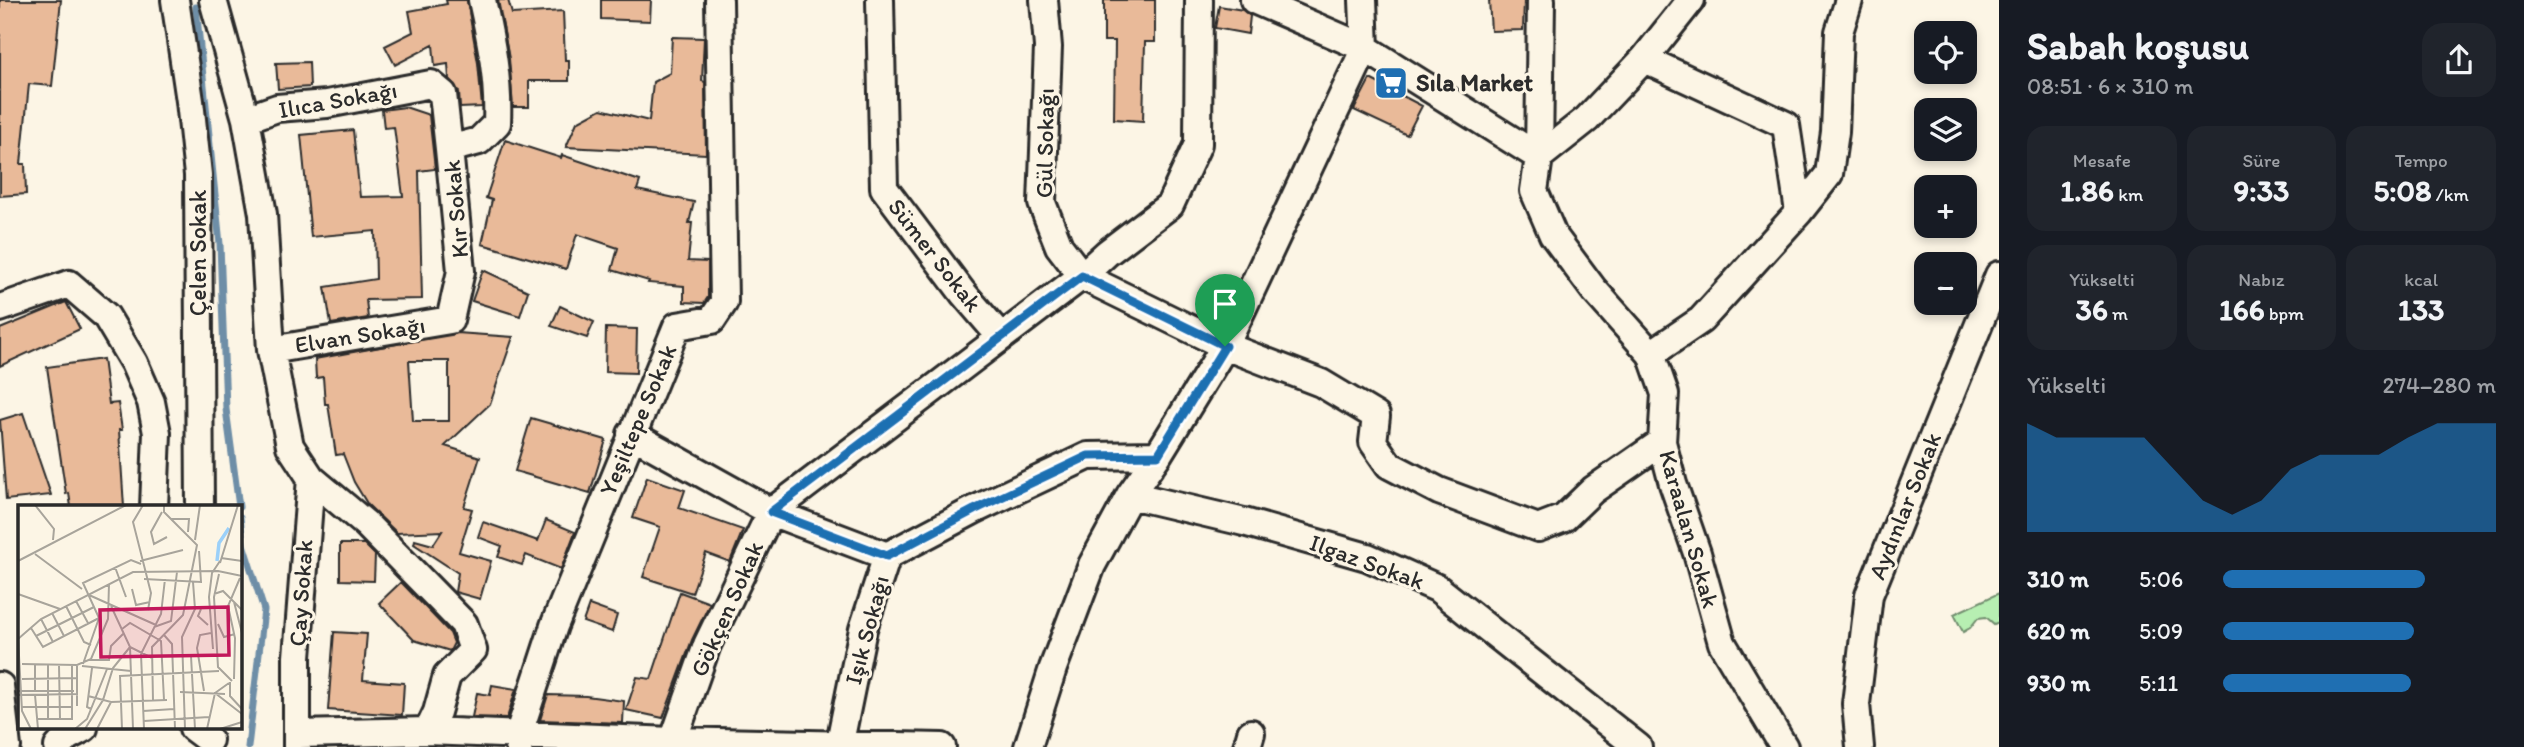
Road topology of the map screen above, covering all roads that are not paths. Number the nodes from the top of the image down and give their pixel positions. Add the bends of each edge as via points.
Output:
1 (175, 0) edge
2 (213, 0) edge
3 (482, 0) edge
4 (719, 0) edge
5 (880, 0) edge
6 (1044, 0) edge
7 (1199, 0) edge
8 (1254, 0) edge
9 (1363, 0) edge
10 (1541, 0) edge
11 (1849, 0) edge
12 (1680, 3) edge
13 (1365, 48) junction
14 (1644, 59) junction
15 (246, 119) junction
16 (449, 149) junction
17 (1539, 157) junction
18 (1799, 212) junction
19 (1999, 275) edge
20 (1082, 276) junction
21 (0, 308) edge
22 (450, 320) joint
23 (1000, 336) junction
24 (1225, 346) junction
25 (271, 349) junction
26 (1651, 354) junction
27 (631, 434) junction
28 (1662, 442) junction
29 (1158, 455) junction
30 (311, 478) junction
31 (1130, 495) junction
32 (154, 505) edge
33 (200, 505) edge
34 (771, 512) junction
35 (887, 556) junction
36 (0, 686) edge
37 (80, 730) edge
38 (428, 731) junction
39 (298, 740) edge
40 (519, 740) edge
41 (672, 744) edge
42 (839, 746) edge
43 (7, 747) edge
44 (58, 747) edge
45 (942, 747) edge
46 (1028, 747) edge
47 (1638, 747) edge
48 (1784, 747) edge
49 (1860, 747) edge

1 - 33 street, Çelen Sokak via 198,175
2 - 15 street
3 - 16 street, Kır Sokak via 494,58 497,123 479,141
4 - 27 street, Yeşiltepe Sokak via 724,302 712,320 677,326
5 - 23 street, Sümer Sokak via 884,188
6 - 20 street, Gül Sokağı via 1048,47 1042,203 1059,246
7 - 20 street, Gökçen Sokak via 1198,144 1170,205
8 - 13 street
9 - 13 street
10 - 17 street, Karaalan Sokak
11 - 18 street via 1839,32 1829,174
12 - 14 street
13 - 17 street
13 - 24 street
14 - 17 street via 1587,119
14 - 18 street via 1786,125
15 - 16 street, Ilıca Sokağı via 277,108 327,104 431,84 443,94
15 - 25 street via 263,214
16 - 22 street, Kır Sokak via 461,271
17 - 26 street, Karaalan Sokak via 1534,191 1553,235
18 - 26 street via 1701,320
19 - 49 street, Aydınlar Sokak via 1869,595 1856,704
20 - 23 street, Gökçen Sokak
20 - 24 street
21 - 32 street via 69,284 106,316 151,402 156,433
22 - 25 street, Elvan Sokağı
23 - 34 street, Gökçen Sokak
24 - 28 street via 1321,383 1376,416 1373,442 1389,466 1439,491 1538,528 1564,519 1593,489
24 - 29 street
25 - 30 street via 290,446
26 - 28 street, Karaalan Sokak via 1665,394
27 - 34 street
27 - 40 street, Yeşiltepe Sokak via 554,626
28 - 48 street, Karaalan Sokak via 1722,643
29 - 31 street
29 - 35 street, Işık Sokağı via 1088,456
30 - 38 street via 366,524 464,624 473,650 447,676
30 - 39 street, Çay Sokak via 297,657
31 - 46 street via 1092,565
31 - 47 street, Ilgaz Sokak via 1367,557 1437,588
34 - 35 street
34 - 41 street, Gökçen Sokak via 707,645
35 - 42 street, Işık Sokağı via 863,629
36 - 43 street
37 - 44 street
38 - 39 street
38 - 40 street
40 - 41 street
41 - 42 street
42 - 45 street

